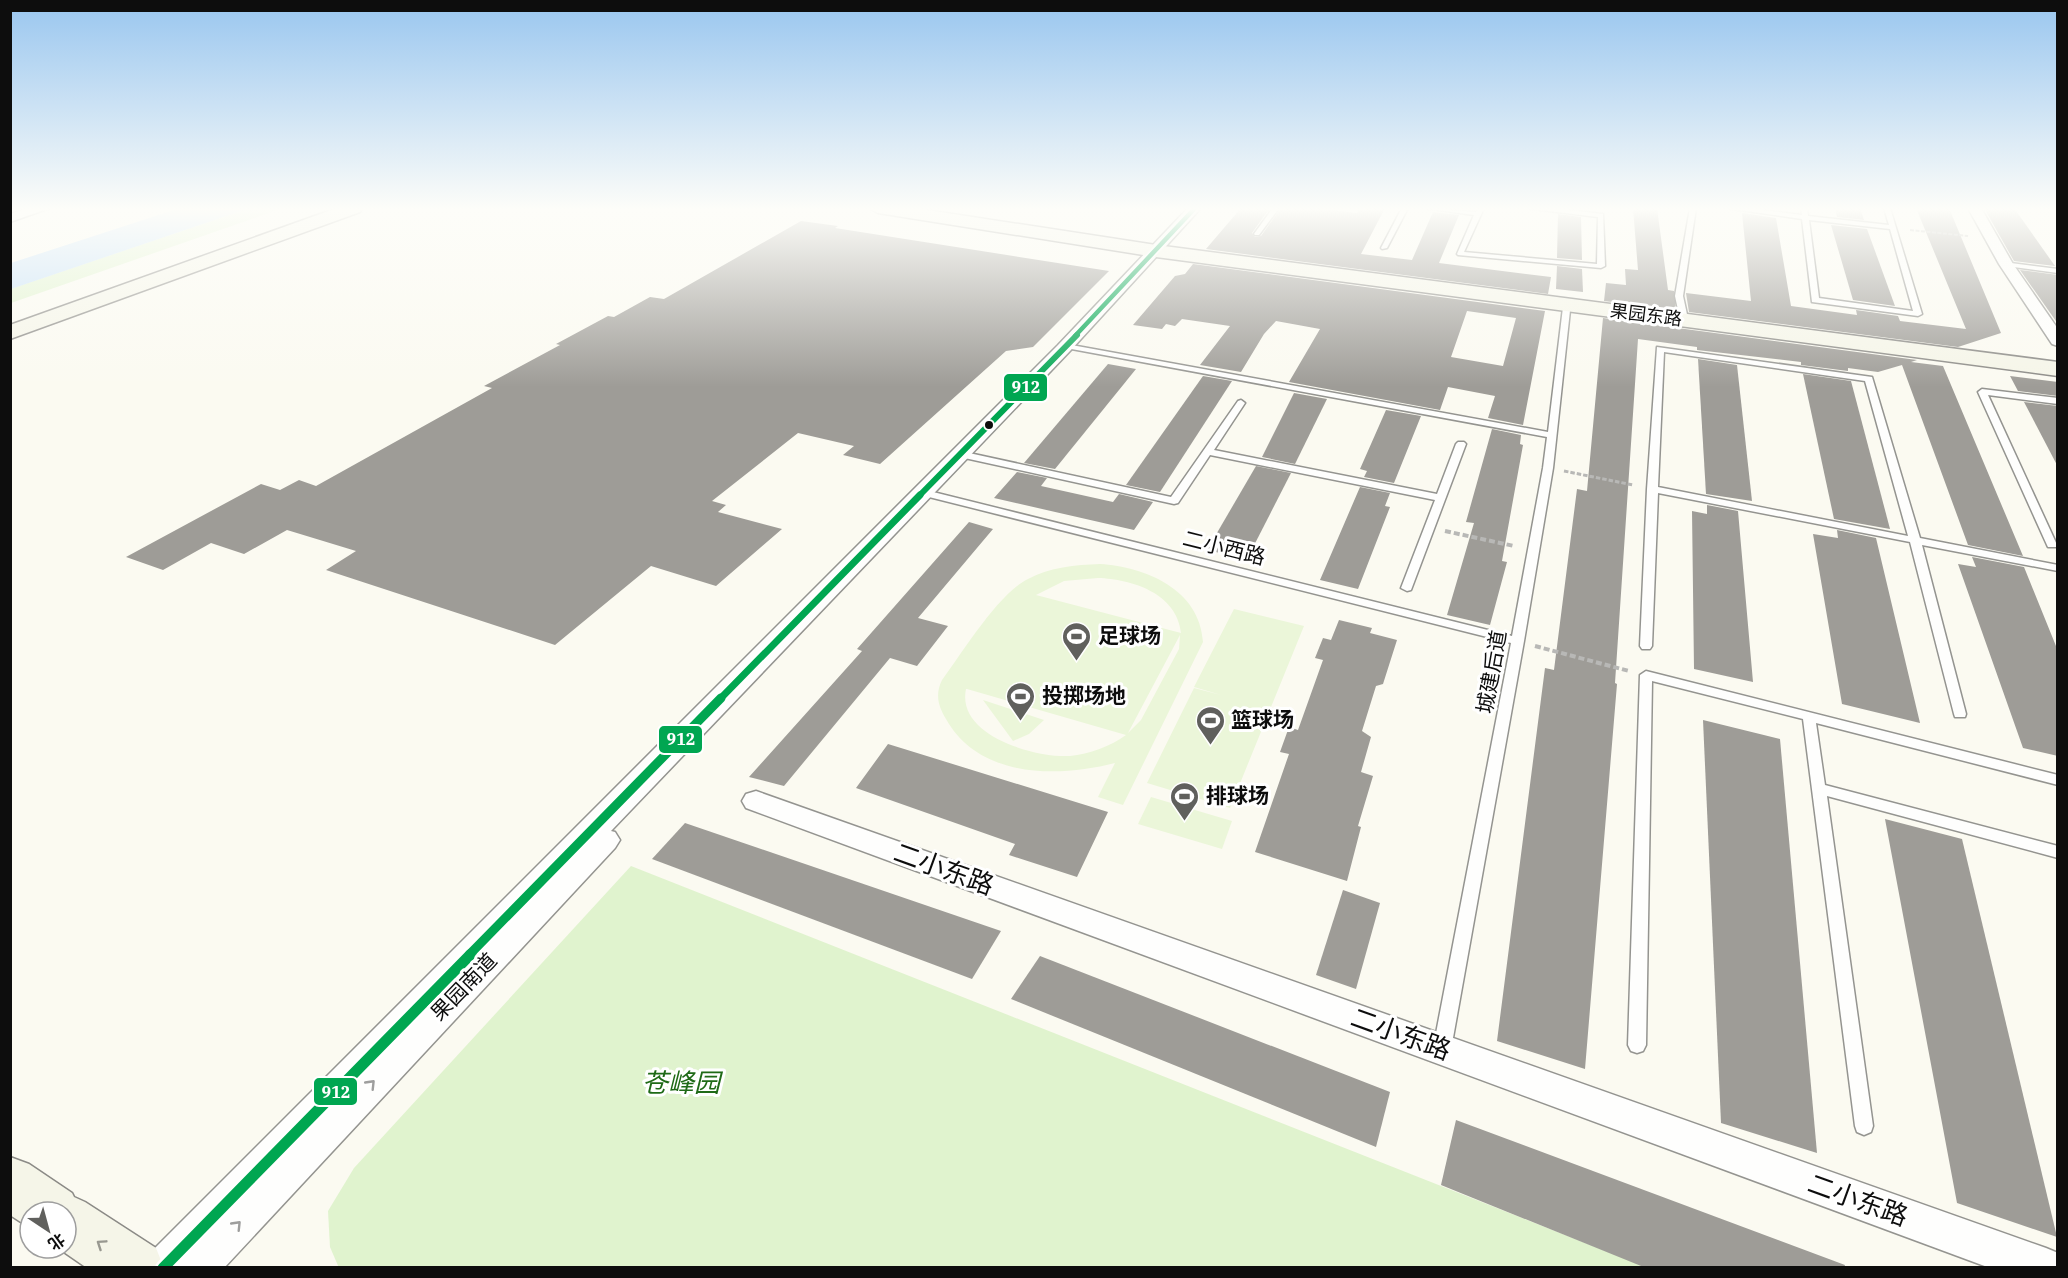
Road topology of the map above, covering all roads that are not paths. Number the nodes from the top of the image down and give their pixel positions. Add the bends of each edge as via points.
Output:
1 (152, 268) edge
2 (190, 268) edge
3 (1143, 268) edge
4 (1295, 268) edge
5 (1684, 268) edge
6 (1811, 268) edge
7 (1905, 268) edge
8 (2008, 268) edge
9 (2033, 268) edge
10 (2058, 271) edge
11 (1567, 303) junction
12 (10, 318) edge
13 (1683, 318) junction
14 (10, 333) edge
15 (2058, 341) edge
16 (1069, 347) junction
17 (2058, 363) edge
18 (2058, 369) edge
19 (2058, 401) edge
20 (1241, 403) dead end
21 (1551, 435) junction
22 (1461, 444) dead end
23 (1208, 453) junction
24 (965, 455) junction
25 (1652, 489) junction
26 (928, 494) junction
27 (1442, 498) junction
28 (1915, 540) junction
29 (2052, 545) dead end
30 (2058, 568) edge
31 (1407, 588) dead end
32 (1518, 641) junction
33 (1646, 646) dead end
34 (1959, 714) dead end
35 (1809, 717) junction
36 (2058, 780) edge
37 (1819, 789) junction
38 (756, 801) dead end
39 (2058, 852) edge
40 (1636, 1045) dead end
41 (1442, 1049) junction
42 (1864, 1126) dead end
43 (10, 1184) edge
44 (35, 1200) edge
45 (78, 1229) edge
46 (135, 1268) edge
47 (163, 1268) edge
48 (196, 1268) edge
49 (2046, 1268) edge

1 - 12 street
2 - 14 street
3 - 16 street, 果园南道
4 - 11 street, 果园东路
5 - 13 lane via 1679,296
6 - 7 lane via 1815,300 1918,314
8 - 15 street
9 - 10 lane
11 - 13 street, 果园东路
11 - 21 lane, 城建后道
13 - 17 street, 果园东路
13 - 18 street, 果园东路
16 - 21 lane
16 - 24 street, 果园南道
19 - 29 lane via 1982,392
20 - 23 lane
21 - 32 lane, 城建后道
22 - 27 lane
23 - 24 lane via 1174,501
23 - 27 lane
24 - 26 street, 果园南道
25 - 28 lane
25 - 28 lane via 1660,349 1869,379
25 - 33 lane
26 - 32 lane, 二小西路
26 - 47 street, 果园南道
48 -> 26 street, 果园南道
27 - 31 lane
28 - 30 lane
28 - 34 lane
32 - 41 lane, 城建后道
35 - 36 lane
35 - 37 lane
35 - 40 lane via 1646,675
37 - 39 lane
37 - 42 lane
38 - 41 street, 二小东路
41 - 49 street, 二小东路
43 - 44 street
46 -> 45 street

